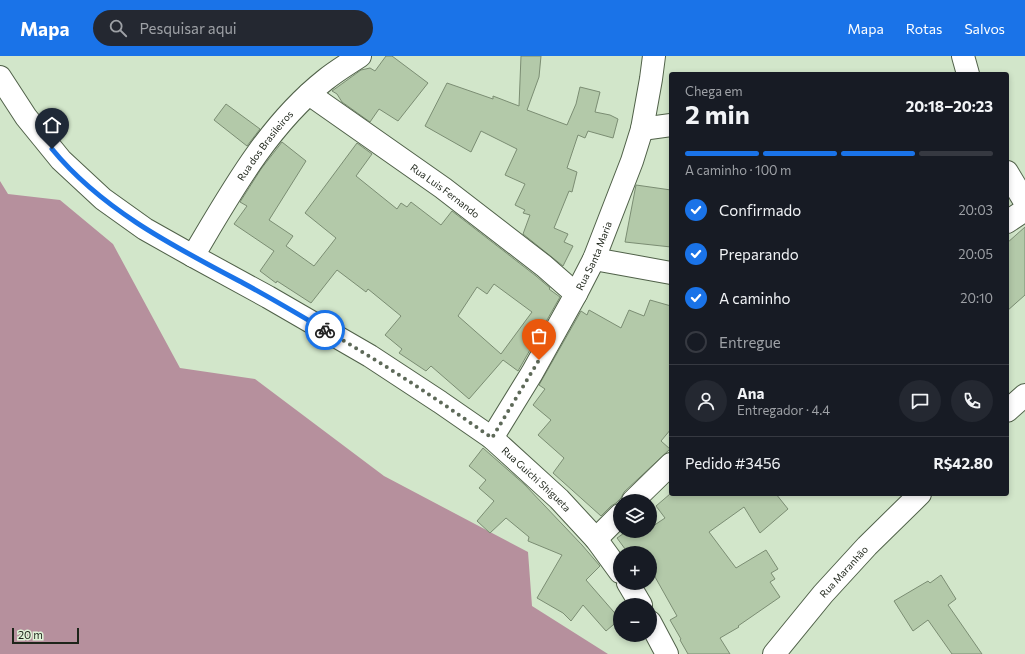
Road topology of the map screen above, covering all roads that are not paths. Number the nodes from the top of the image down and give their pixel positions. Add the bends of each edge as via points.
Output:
1 (360, 56) edge
2 (654, 56) edge
3 (963, 56) edge
4 (967, 72) edge
5 (0, 77) edge
6 (309, 94) junction
7 (669, 125) edge
8 (642, 129) junction
9 (1009, 175) edge
10 (1025, 202) edge
11 (1025, 210) edge
12 (1009, 221) edge
13 (193, 256) junction
14 (594, 259) junction
15 (669, 273) edge
16 (576, 294) junction
17 (1025, 395) edge
18 (1009, 409) edge
19 (492, 438) junction
20 (669, 466) edge
21 (641, 494) edge
22 (918, 496) edge
23 (613, 522) edge
24 (596, 539) junction
25 (613, 562) edge
26 (657, 635) edge
27 (667, 654) edge
28 (774, 654) edge

1 - 6 street, Rua dos Brasileiros
2 - 8 street, Rua Santa Maria
3 - 4 street
5 - 13 street, Rua Guichi Shigueta via 26,117 61,160 103,199 145,229
6 - 13 street, Rua dos Brasileiros via 256,154
6 - 16 street, Rua Luis Fernando via 443,188
7 - 8 street
8 - 14 street, Rua Santa Maria
9 - 10 street
11 - 12 street
13 - 19 street, Rua Guichi Shigueta via 370,356
14 - 15 street
14 - 16 street, Rua Santa Maria
16 - 19 street, Rua Santa Maria
17 - 18 street
19 - 24 street, Rua Guichi Shigueta via 559,499
20 - 21 street
22 - 28 street, Rua Maranhão via 866,546
23 - 24 street
24 - 25 street, Rua Guichi Shigueta
26 - 27 street

